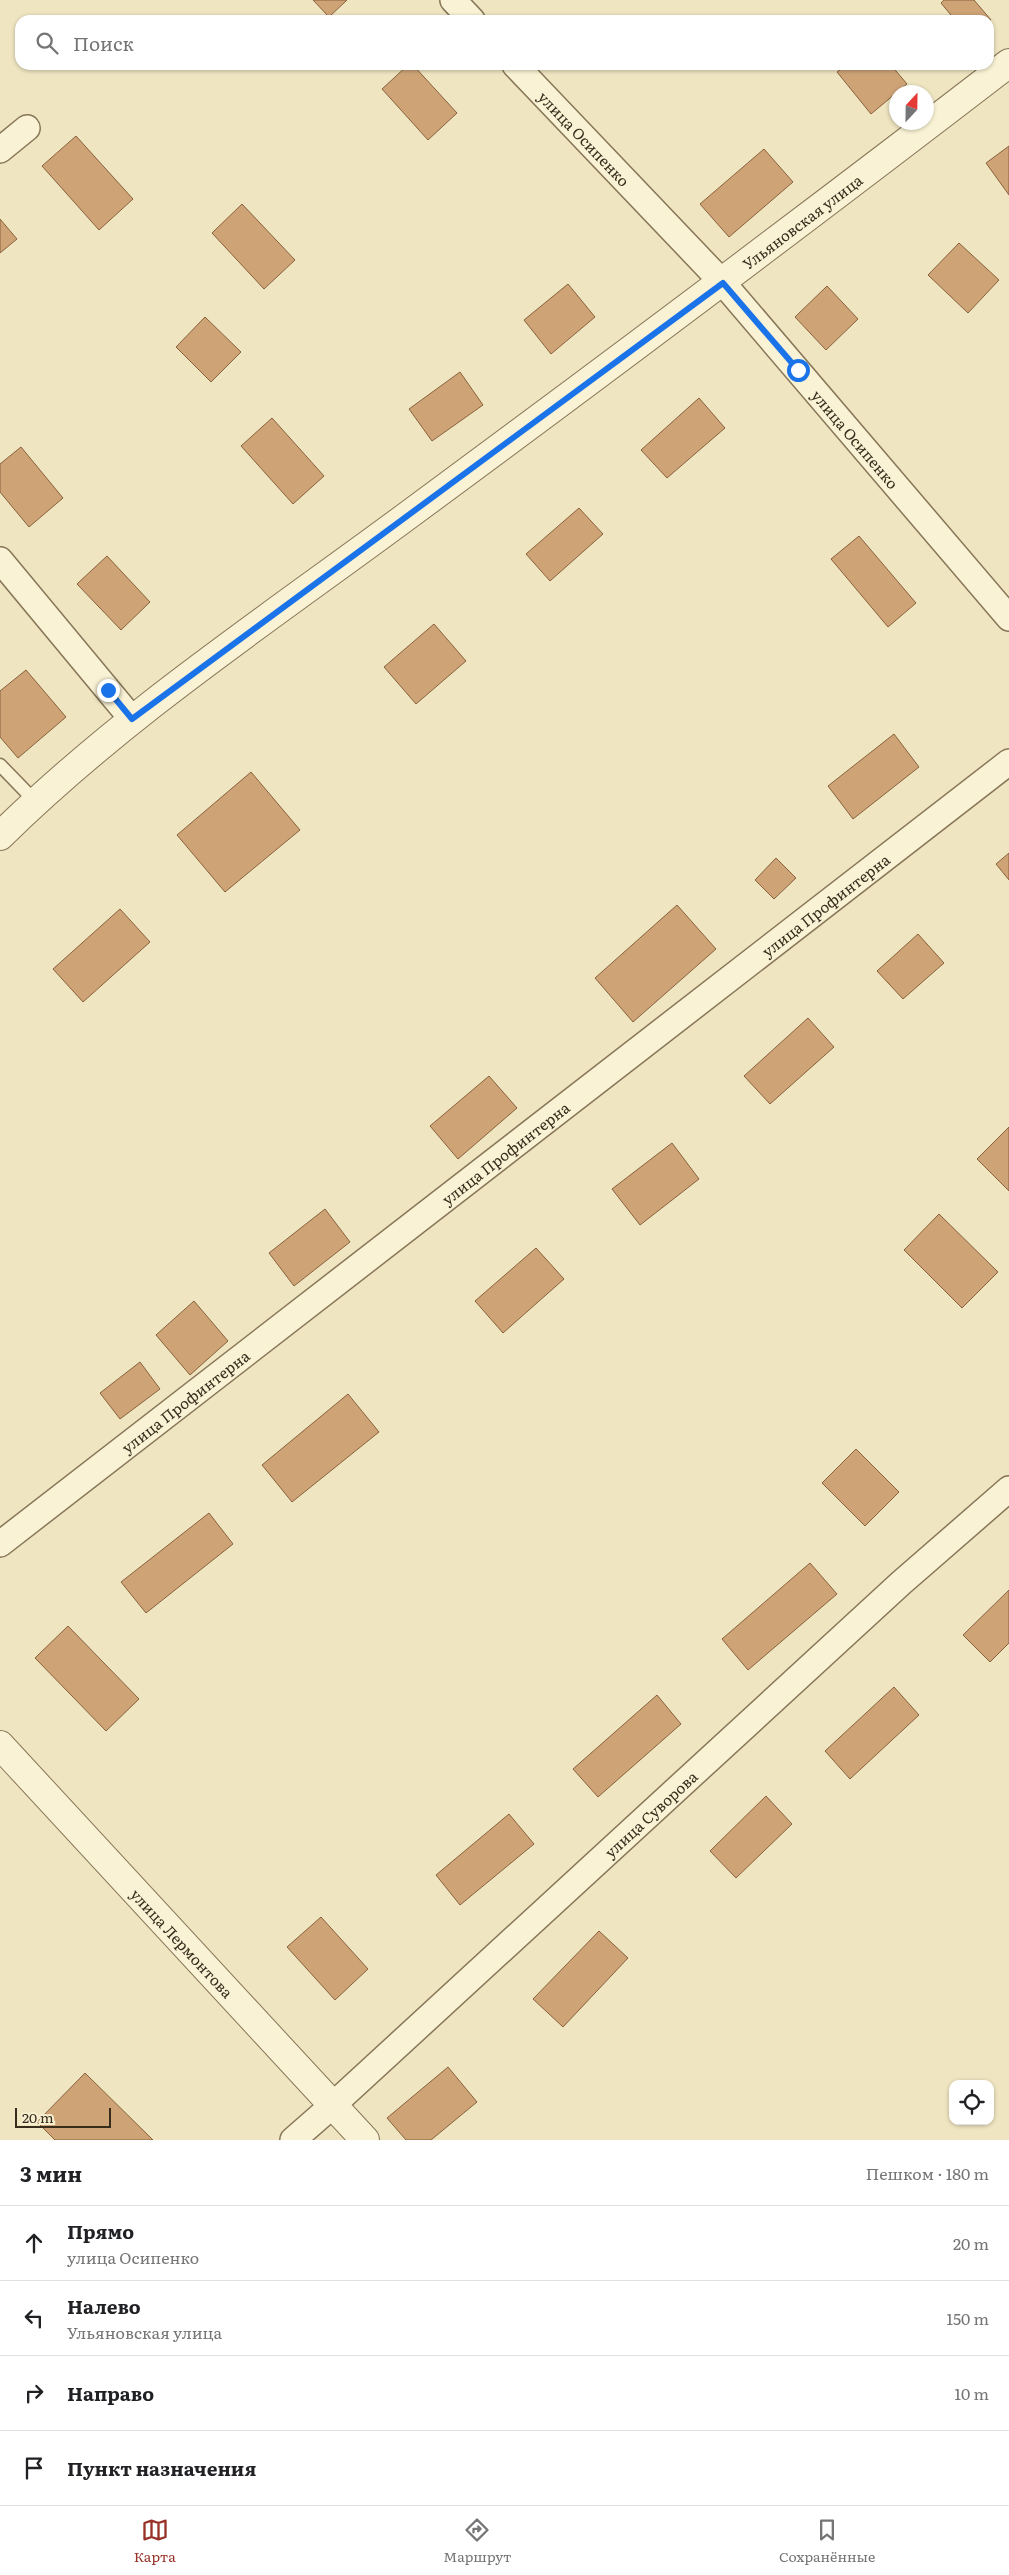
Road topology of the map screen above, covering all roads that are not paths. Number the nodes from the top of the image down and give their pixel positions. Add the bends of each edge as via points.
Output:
1 (453, 0) edge
2 (467, 15) edge
3 (1009, 63) edge
4 (521, 70) edge
5 (27, 128) dead end
6 (0, 150) edge
7 (723, 283) junction
8 (0, 560) edge
9 (1009, 618) edge
10 (132, 719) junction
11 (1009, 762) edge
12 (0, 765) edge
13 (35, 801) junction
14 (0, 836) edge
15 (1009, 1489) edge
16 (0, 1544) edge
17 (0, 1745) edge
18 (333, 2105) junction
19 (292, 2140) edge
20 (365, 2140) edge

1 - 2 street
3 - 7 street, Ульяновская улица
4 - 7 street, улица Осипенко
5 - 6 street
7 - 9 street, улица Осипенко
7 - 10 street, Ульяновская улица
8 - 10 street
10 - 13 street, Ульяновская улица
11 - 16 street, улица Профинтерна
12 - 13 lane
13 - 14 street, Ульяновская улица
15 - 18 street, улица Суворова via 900,1583
17 - 18 street, улица Лермонтова
18 - 19 street, улица Суворова
18 - 20 street, улица Лермонтова

